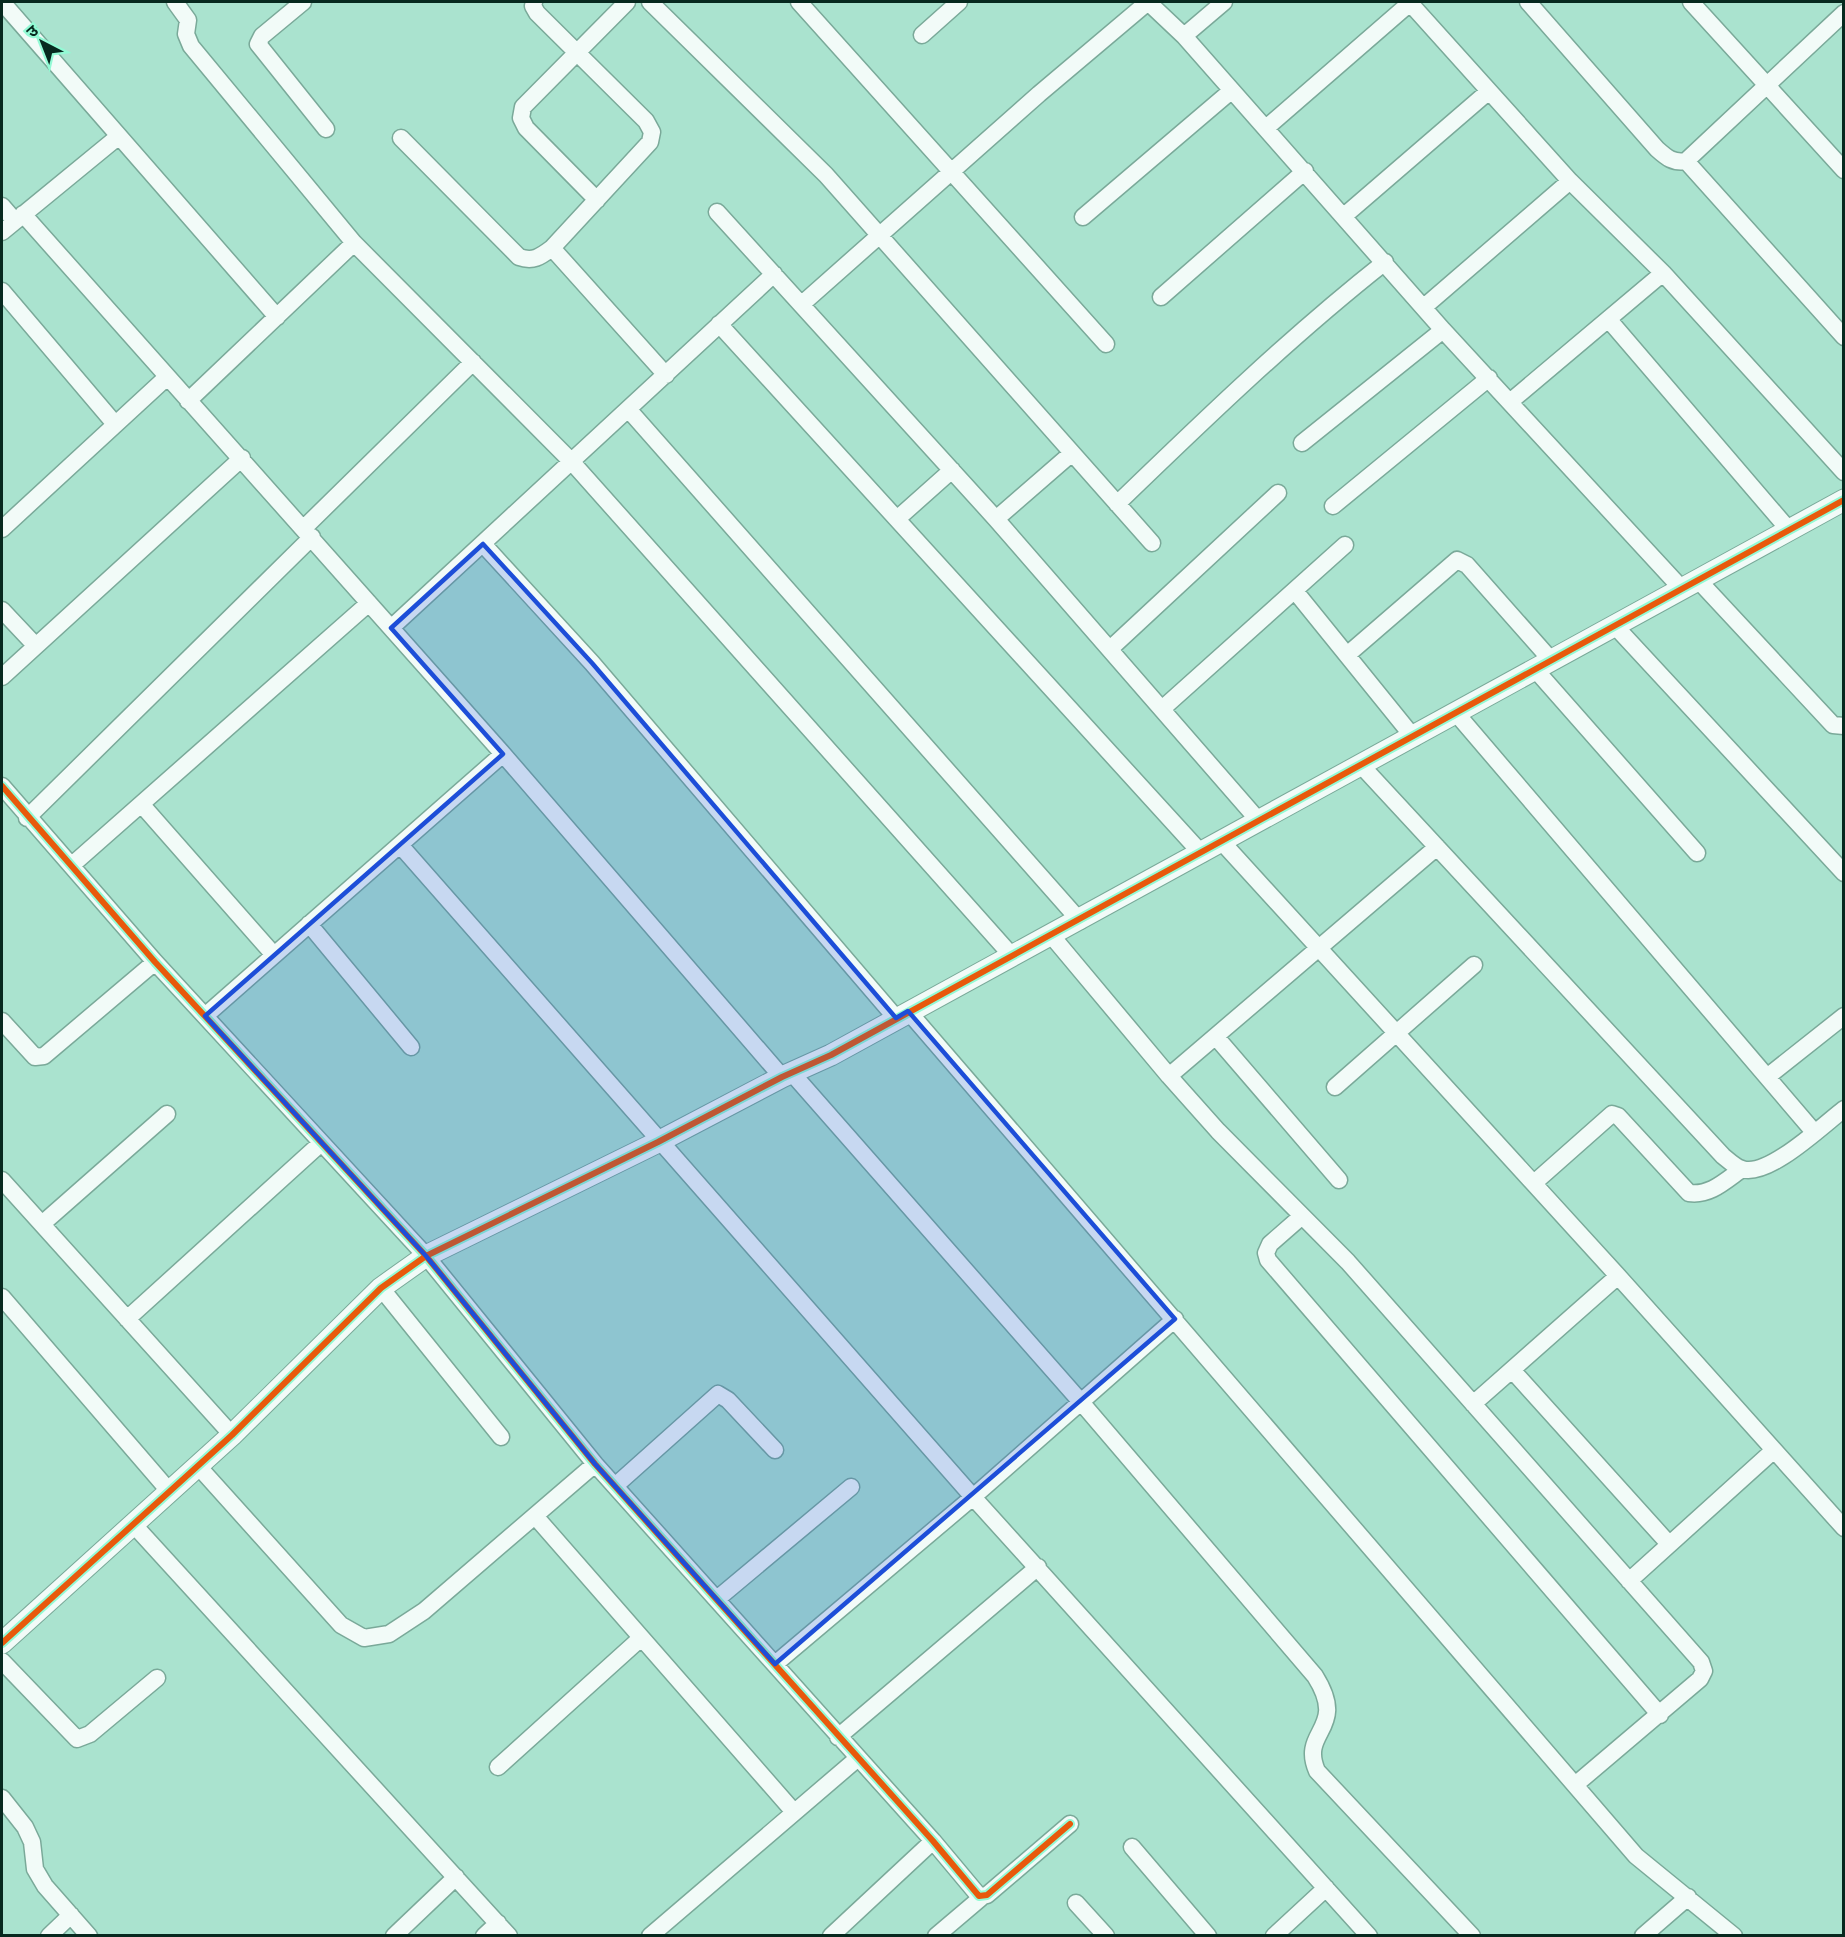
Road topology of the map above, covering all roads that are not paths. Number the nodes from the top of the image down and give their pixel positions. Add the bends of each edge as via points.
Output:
1 (2, 2) edge
2 (175, 2) edge
3 (303, 2) edge
4 (534, 2) edge
5 (627, 2) edge
6 (650, 2) edge
7 (799, 2) edge
8 (956, 2) edge
9 (1148, 2) edge
10 (1224, 2) edge
11 (1410, 2) edge
12 (1528, 2) edge
13 (1691, 2) edge
14 (1844, 13) edge
15 (922, 35) dead end
16 (1184, 36) junction
17 (576, 53) junction
18 (1764, 85) junction
19 (1232, 91) junction
20 (1489, 91) junction
21 (1266, 128) junction
22 (326, 129) dead end
23 (119, 136) junction
24 (401, 138) dead end
25 (1686, 161) junction
26 (1844, 170) edge
27 (1305, 171) junction
28 (952, 172) junction
29 (1570, 181) junction
30 (597, 200) junction
31 (2, 206) edge
32 (717, 212) dead end
33 (1344, 216) junction
34 (19, 217) junction
35 (1083, 217) dead end
36 (2, 232) edge
37 (879, 235) junction
38 (354, 243) junction
39 (552, 248) junction
40 (1385, 262) junction
41 (1663, 273) junction
42 (774, 274) junction
43 (2, 291) edge
44 (1161, 297) dead end
45 (802, 304) junction
46 (1424, 307) junction
47 (277, 316) junction
48 (1609, 320) junction
49 (719, 324) junction
50 (1443, 330) junction
51 (1844, 337) edge
52 (1106, 344) dead end
53 (473, 362) junction
54 (666, 375) junction
55 (167, 377) junction
56 (1490, 378) junction
57 (1511, 401) junction
58 (188, 402) junction
59 (628, 409) junction
60 (115, 424) junction
61 (1302, 443) dead end
62 (1072, 453) junction
63 (242, 458) junction
64 (571, 461) junction
65 (952, 470) junction
66 (1844, 472) edge
67 (1278, 493) dead end
68 (1844, 500) edge
69 (1117, 504) junction
70 (1333, 506) dead end
71 (897, 519) junction
72 (996, 519) junction
73 (2, 529) edge
74 (1790, 530) junction
75 (308, 532) junction
76 (1152, 543) dead end
77 (483, 544) junction
78 (1345, 545) dead end
79 (1690, 585) junction
80 (1295, 591) junction
81 (369, 603) junction
82 (2, 610) edge
83 (1616, 627) junction
84 (391, 628) junction
85 (35, 645) junction
86 (1110, 650) junction
87 (1347, 656) junction
88 (1542, 664) junction
89 (2, 677) edge
90 (1162, 709) junction
91 (1456, 713) junction
92 (1844, 726) edge
93 (1413, 738) junction
94 (503, 754) junction
95 (1360, 764) junction
96 (3, 789) edge
97 (142, 805) junction
98 (27, 818) junction
99 (1259, 821) junction
100 (1222, 842) junction
101 (400, 845) junction
102 (1437, 847) junction
103 (1697, 853) dead end
104 (1202, 854) junction
105 (72, 865) junction
106 (1844, 873) edge
107 (1080, 921) junction
108 (309, 924) junction
109 (1051, 935) junction
110 (1320, 948) junction
111 (274, 955) junction
112 (1012, 956) junction
113 (155, 962) junction
114 (1474, 965) dead end
115 (902, 1015) junction
116 (205, 1016) junction
117 (1844, 1016) edge
118 (2, 1020) edge
119 (1397, 1033) junction
120 (1216, 1037) junction
121 (411, 1047) dead end
122 (787, 1075) junction
123 (1168, 1076) junction
124 (1767, 1077) junction
125 (1335, 1087) dead end
126 (1844, 1108) edge
127 (167, 1114) dead end
128 (1814, 1132) junction
129 (658, 1142) junction
130 (320, 1144) junction
131 (1742, 1169) junction
132 (2, 1180) edge
133 (1339, 1180) dead end
134 (1534, 1183) junction
135 (1302, 1216) junction
136 (42, 1224) junction
137 (426, 1256) junction
138 (1618, 1276) junction
139 (381, 1288) junction
140 (2, 1298) edge
141 (128, 1319) junction
142 (1175, 1319) junction
143 (1512, 1370) junction
144 (1082, 1402) junction
145 (1473, 1404) junction
146 (232, 1435) junction
147 (501, 1437) dead end
148 (775, 1450) dead end
149 (1774, 1450) junction
150 (595, 1464) junction
151 (198, 1466) junction
152 (615, 1486) junction
153 (851, 1486) dead end
154 (170, 1492) junction
155 (973, 1497) junction
156 (535, 1516) junction
157 (134, 1525) junction
158 (1844, 1528) edge
159 (1669, 1544) junction
160 (1038, 1567) junction
161 (1629, 1581) junction
162 (717, 1599) junction
163 (642, 1638) junction
164 (2, 1643) edge
165 (2, 1661) edge
166 (775, 1664) junction
167 (157, 1678) dead end
168 (1660, 1715) junction
169 (838, 1737) junction
170 (858, 1758) junction
171 (498, 1767) dead end
172 (1575, 1785) junction
173 (2, 1798) edge
174 (794, 1812) junction
175 (1070, 1824) dead end
176 (933, 1841) junction
177 (1132, 1847) dead end
178 (456, 1877) junction
179 (1326, 1888) junction
180 (982, 1897) junction
181 (1688, 1897) junction
182 (1076, 1903) dead end
183 (71, 1915) junction
184 (498, 1923) junction
185 (49, 1935) edge
186 (89, 1935) edge
187 (394, 1935) edge
188 (484, 1935) edge
189 (509, 1935) edge
190 (650, 1935) edge
191 (831, 1935) edge
192 (936, 1935) edge
193 (1106, 1935) edge
194 (1208, 1935) edge
195 (1274, 1935) edge
196 (1369, 1935) edge
197 (1472, 1935) edge
198 (1643, 1935) edge
199 (1734, 1935) edge

1 - 23 street
2 - 38 street via 188,20 186,34 191,46
3 - 22 street via 262,36 258,44
4 - 17 street via 537,14
5 - 17 street
6 - 37 street via 826,175
7 - 28 street
8 - 15 street
9 - 16 street
9 - 28 street
10 - 16 street
11 - 20 street
11 - 21 street
12 - 25 street via 1657,149 1667,159
13 - 18 street
14 - 18 street
16 - 19 street
17 - 30 street via 646,121 652,132 650,142
17 - 30 street via 524,107 520,118
18 - 25 street
18 - 26 street
19 - 21 street
19 - 35 street
20 - 29 street
20 - 33 street
21 - 27 street
23 - 34 street
23 - 47 street
24 - 39 street via 519,257 539,258
25 - 51 street
27 - 33 street
27 - 44 street
28 - 37 street
28 - 52 street
29 - 41 street
29 - 46 street
30 - 39 street
31 - 34 street
32 - 42 street
33 - 40 street
34 - 36 street
34 - 55 street
37 - 45 street
37 - 62 street
38 - 47 street
38 - 53 street
39 - 54 street
40 - 46 street
40 - 69 street via 1251,374
41 - 48 street
41 - 66 street
42 - 45 street
42 - 49 street
43 - 60 street
45 - 65 street
46 - 50 street
47 - 58 street
48 - 57 street
48 - 74 street
49 - 54 street
49 - 71 street
50 - 56 street
50 - 61 street
53 - 64 street
53 - 75 street
54 - 59 street
55 - 58 street
55 - 60 street
56 - 57 street
56 - 70 street
57 - 79 street
58 - 63 street
59 - 64 street
59 - 107 street
60 - 73 street
62 - 69 street
62 - 72 street
63 - 75 street
63 - 85 street
64 - 77 street
64 - 112 street
65 - 71 street
65 - 72 street
67 - 86 street
68 - 74 street
69 - 76 street
71 - 104 street
72 - 86 street
74 - 79 street
75 - 81 street
75 - 98 street
77 - 84 street
77 - 115 street
78 - 80 street
79 - 83 street
79 - 92 street via 1833,725
80 - 87 street
80 - 90 street
81 - 84 street
81 - 97 street
82 - 85 street
83 - 88 street
83 - 106 street
84 - 94 street
85 - 89 street
86 - 90 street
87 - 88 street via 1457,560 1467,565
87 - 93 street
88 - 91 street
88 - 103 street
90 - 99 street
91 - 93 street
91 - 124 street
93 - 95 street
94 - 101 street
94 - 122 street
95 - 99 street
95 - 102 street
96 - 98 street
97 - 105 street
97 - 111 street
98 - 105 street
99 - 100 street
100 - 104 street
100 - 110 street
101 - 108 street
101 - 129 street
102 - 110 street
102 - 131 street via 1723,1156
104 - 107 street
105 - 113 street
107 - 109 street
108 - 111 street
108 - 121 street
109 - 112 street
109 - 123 street
110 - 119 street
110 - 120 street
111 - 116 street
112 - 115 street
113 - 116 street
113 - 118 street via 44,1056 35,1057
114 - 119 street
115 - 122 street
115 - 142 street
116 - 130 street
117 - 124 street
119 - 125 street
119 - 134 street
120 - 123 street
120 - 133 street
122 - 129 street
122 - 144 street
123 - 135 street
124 - 128 street
126 - 128 street
127 - 136 street
128 - 131 street via 1781,1158 1758,1169
129 - 137 street
129 - 155 street
130 - 137 street
130 - 141 street
131 - 134 street via 1711,1190 1689,1193 1612,1114
132 - 136 street
134 - 138 street
135 - 145 street via 1348,1262
135 - 168 street via 1270,1244 1268,1260
136 - 141 street
137 - 139 street
137 - 150 street
138 - 143 street
138 - 149 street
139 - 146 street
139 - 147 street
140 - 154 street
141 - 146 street
142 - 144 street
142 - 172 street
143 - 145 street
143 - 159 street
144 - 155 street
144 - 197 street via 1325,1692 1327,1721 1312,1747 1317,1771
145 - 161 street
146 - 151 street
148 - 152 street via 718,1394
149 - 158 street
149 - 159 street
150 - 152 street
150 - 156 street
151 - 154 street
151 - 156 street via 341,1625 364,1638 389,1634 424,1611
152 - 162 street
153 - 162 street
154 - 157 street
155 - 160 street
155 - 166 street
156 - 163 street
157 - 164 street
157 - 178 street
159 - 161 street
160 - 169 street
160 - 179 street
161 - 168 street via 1701,1662 1704,1671
162 - 166 street
163 - 171 street
163 - 174 street
165 - 167 street via 77,1739 90,1734
166 - 169 street
168 - 172 street
169 - 170 street
170 - 174 street
170 - 176 street
172 - 181 street via 1636,1856
173 - 183 street via 25,1827 32,1842 35,1869 45,1886
174 - 190 street
175 - 180 street
176 - 180 street
176 - 191 street
177 - 194 street
178 - 184 street
178 - 187 street
179 - 195 street
179 - 196 street
180 - 192 street
181 - 198 street
181 - 199 street
182 - 193 street
183 - 185 street
183 - 186 street
184 - 188 street
184 - 189 street

